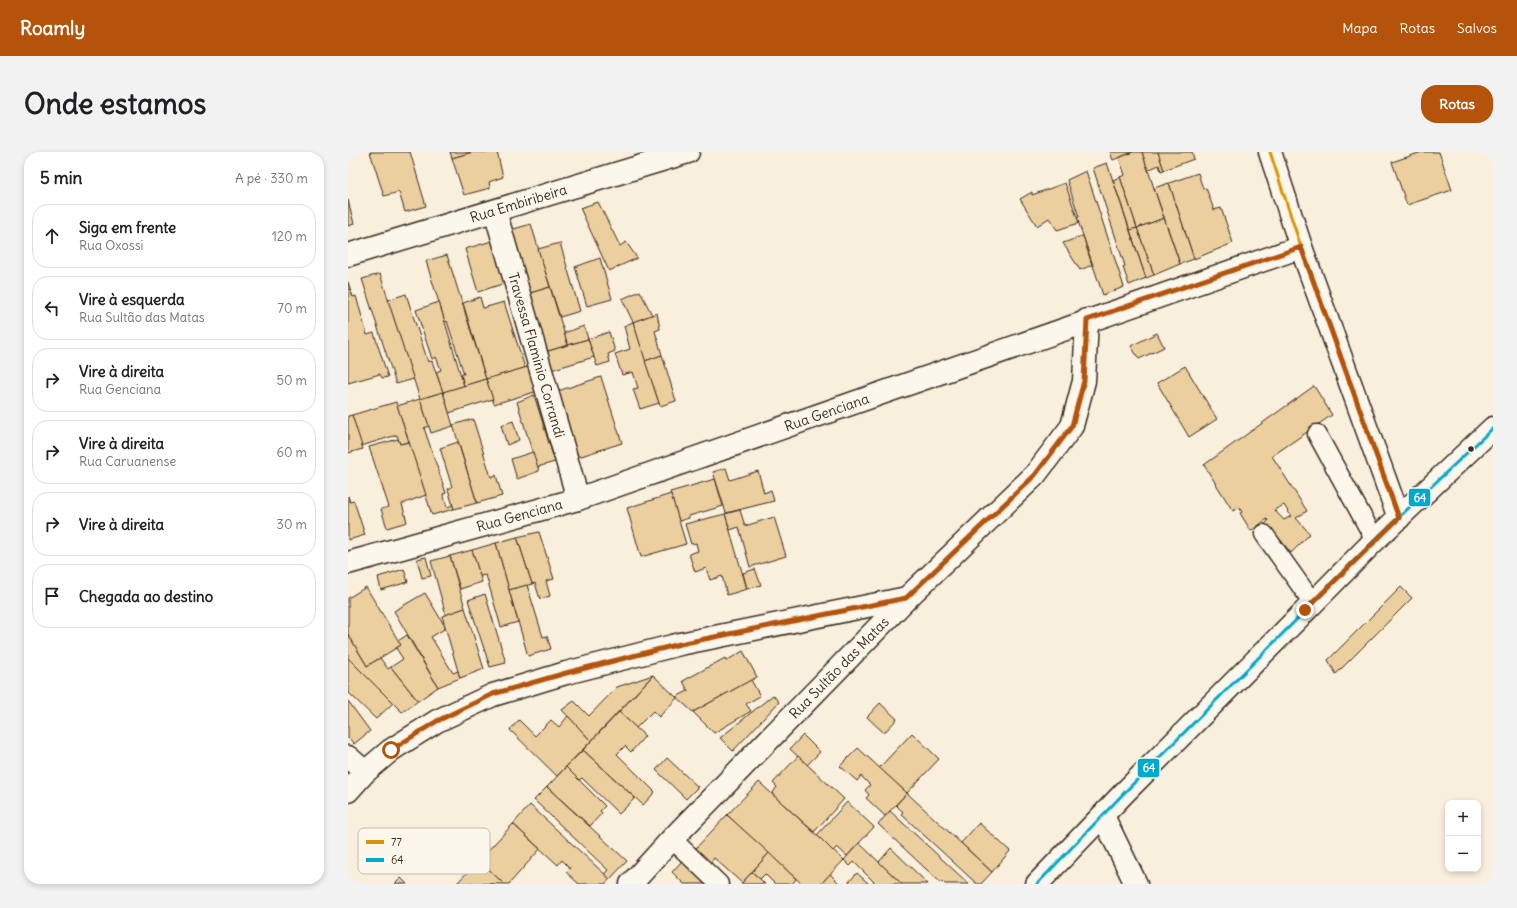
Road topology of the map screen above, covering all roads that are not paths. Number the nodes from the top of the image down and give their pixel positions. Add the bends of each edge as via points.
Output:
1 (688, 152) edge
2 (1270, 152) edge
3 (495, 211) junction
4 (1301, 247) junction
5 (348, 255) edge
6 (1087, 320) junction
7 (1493, 428) edge
8 (1317, 434) dead end
9 (578, 499) junction
10 (1399, 518) junction
11 (1264, 534) dead end
12 (1375, 540) junction
13 (348, 563) edge
14 (906, 598) junction
15 (1313, 603) junction
16 (348, 757) edge
17 (365, 772) junction
18 (348, 791) edge
19 (1103, 816) junction
20 (672, 839) junction
21 (631, 884) edge
22 (719, 884) edge
23 (1037, 884) edge
24 (1136, 884) edge

1 - 3 street, Rua Embiribeira
2 - 4 street
3 - 5 street, Rua Embiribeira
3 - 9 street, Travessa Flaminio Corrandi
4 - 6 street, Rua Genciana
4 - 10 street
6 - 9 street, Rua Genciana
6 - 14 street, Rua Sultão das Matas via 1084,381 1072,426 1035,475
7 - 10 street
8 - 12 lane
9 - 13 street, Rua Genciana
10 - 12 street
11 - 15 lane
12 - 15 street
14 - 17 street via 680,644 493,694 437,721 391,750
14 - 20 street, Rua Sultão das Matas
15 - 19 street
16 - 17 street
17 - 18 street
19 - 23 street
19 - 24 street
20 - 21 street, Rua Sultão das Matas
20 - 22 lane

